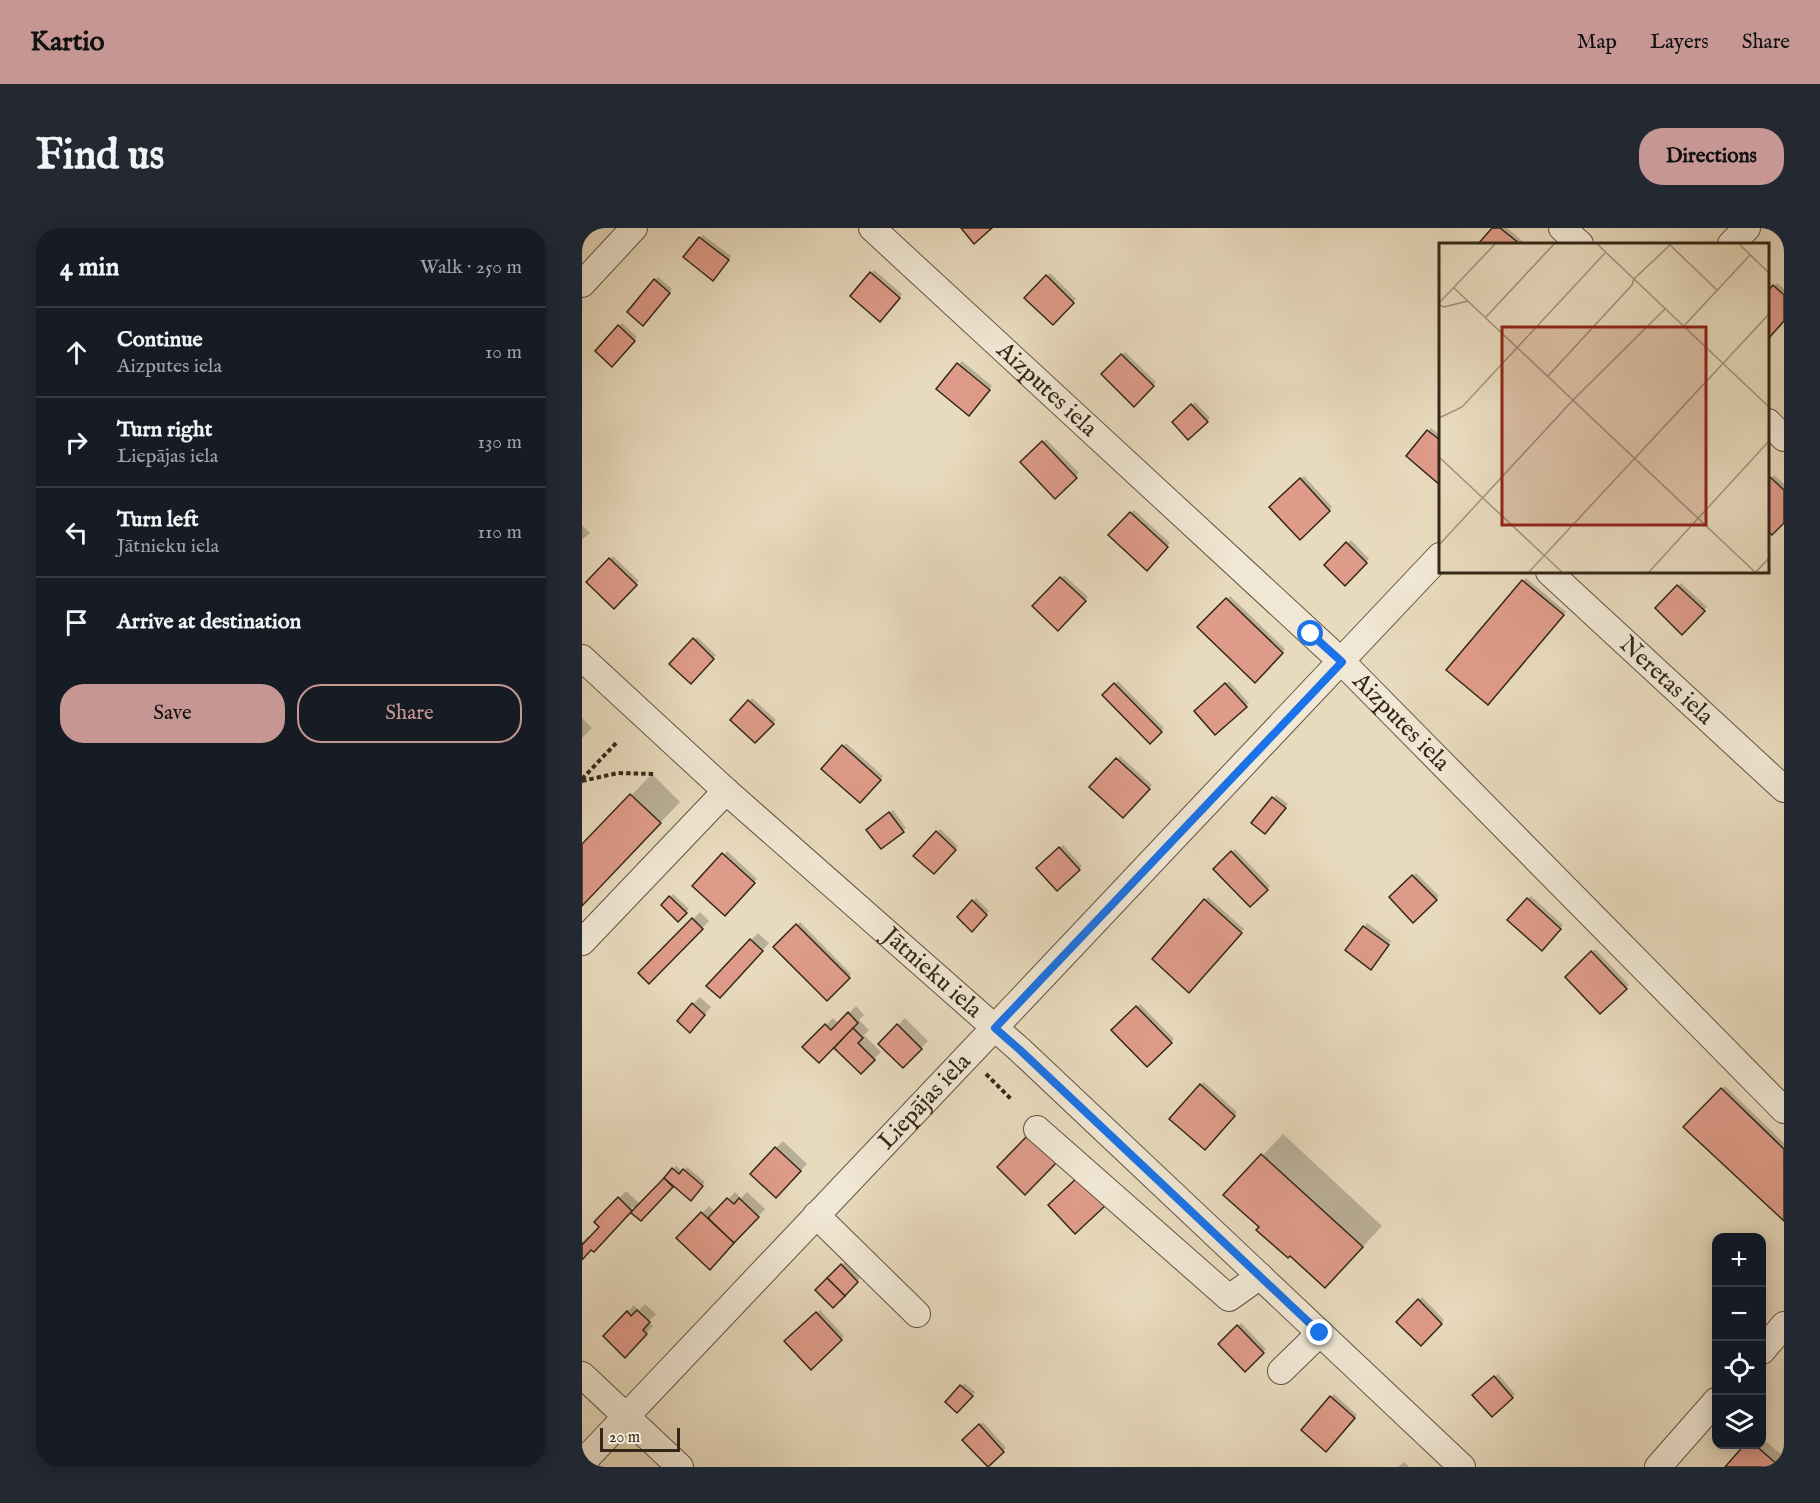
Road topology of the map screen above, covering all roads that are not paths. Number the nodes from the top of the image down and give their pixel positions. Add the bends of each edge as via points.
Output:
1 (634, 228) edge
2 (872, 228) edge
3 (1562, 228) edge
4 (1747, 228) edge
5 (1579, 243) edge
6 (1732, 243) edge
7 (582, 284) edge
8 (1769, 424) edge
9 (1784, 438) edge
10 (1439, 557) edge
11 (1550, 573) edge
12 (582, 658) edge
13 (1342, 662) junction
14 (1784, 789) edge
15 (726, 791) junction
16 (582, 942) edge
17 (995, 1028) junction
18 (1784, 1110) edge
19 (1037, 1129) dead end
20 (816, 1215) junction
21 (1260, 1276) junction
22 (917, 1314) dead end
23 (1784, 1326) edge
24 (1320, 1333) junction
25 (1766, 1346) edge
26 (1281, 1371) dead end
27 (582, 1375) edge
28 (1712, 1406) edge
29 (626, 1417) junction
30 (582, 1463) edge
31 (680, 1467) edge
32 (1462, 1467) edge
33 (1658, 1467) edge

1 - 7 street
2 - 13 street, Aizputes iela
3 - 5 street
4 - 6 street
8 - 9 street
10 - 13 street, Liepājas iela
11 - 14 street, Neretas iela
12 - 15 street, Jātnieku iela
13 - 17 street, Liepājas iela
13 - 18 street, Aizputes iela
15 - 16 street
15 - 17 street, Jātnieku iela
17 - 20 street, Liepājas iela
17 - 21 street, Jātnieku iela
19 - 21 street via 1229,1298
20 - 22 street
20 - 29 street, Liepājas iela
21 - 24 street, Jātnieku iela
23 - 25 street
24 - 26 street
24 - 32 street, Jātnieku iela
27 - 29 street
28 - 33 street
29 - 30 street, Liepājas iela
29 - 31 street

